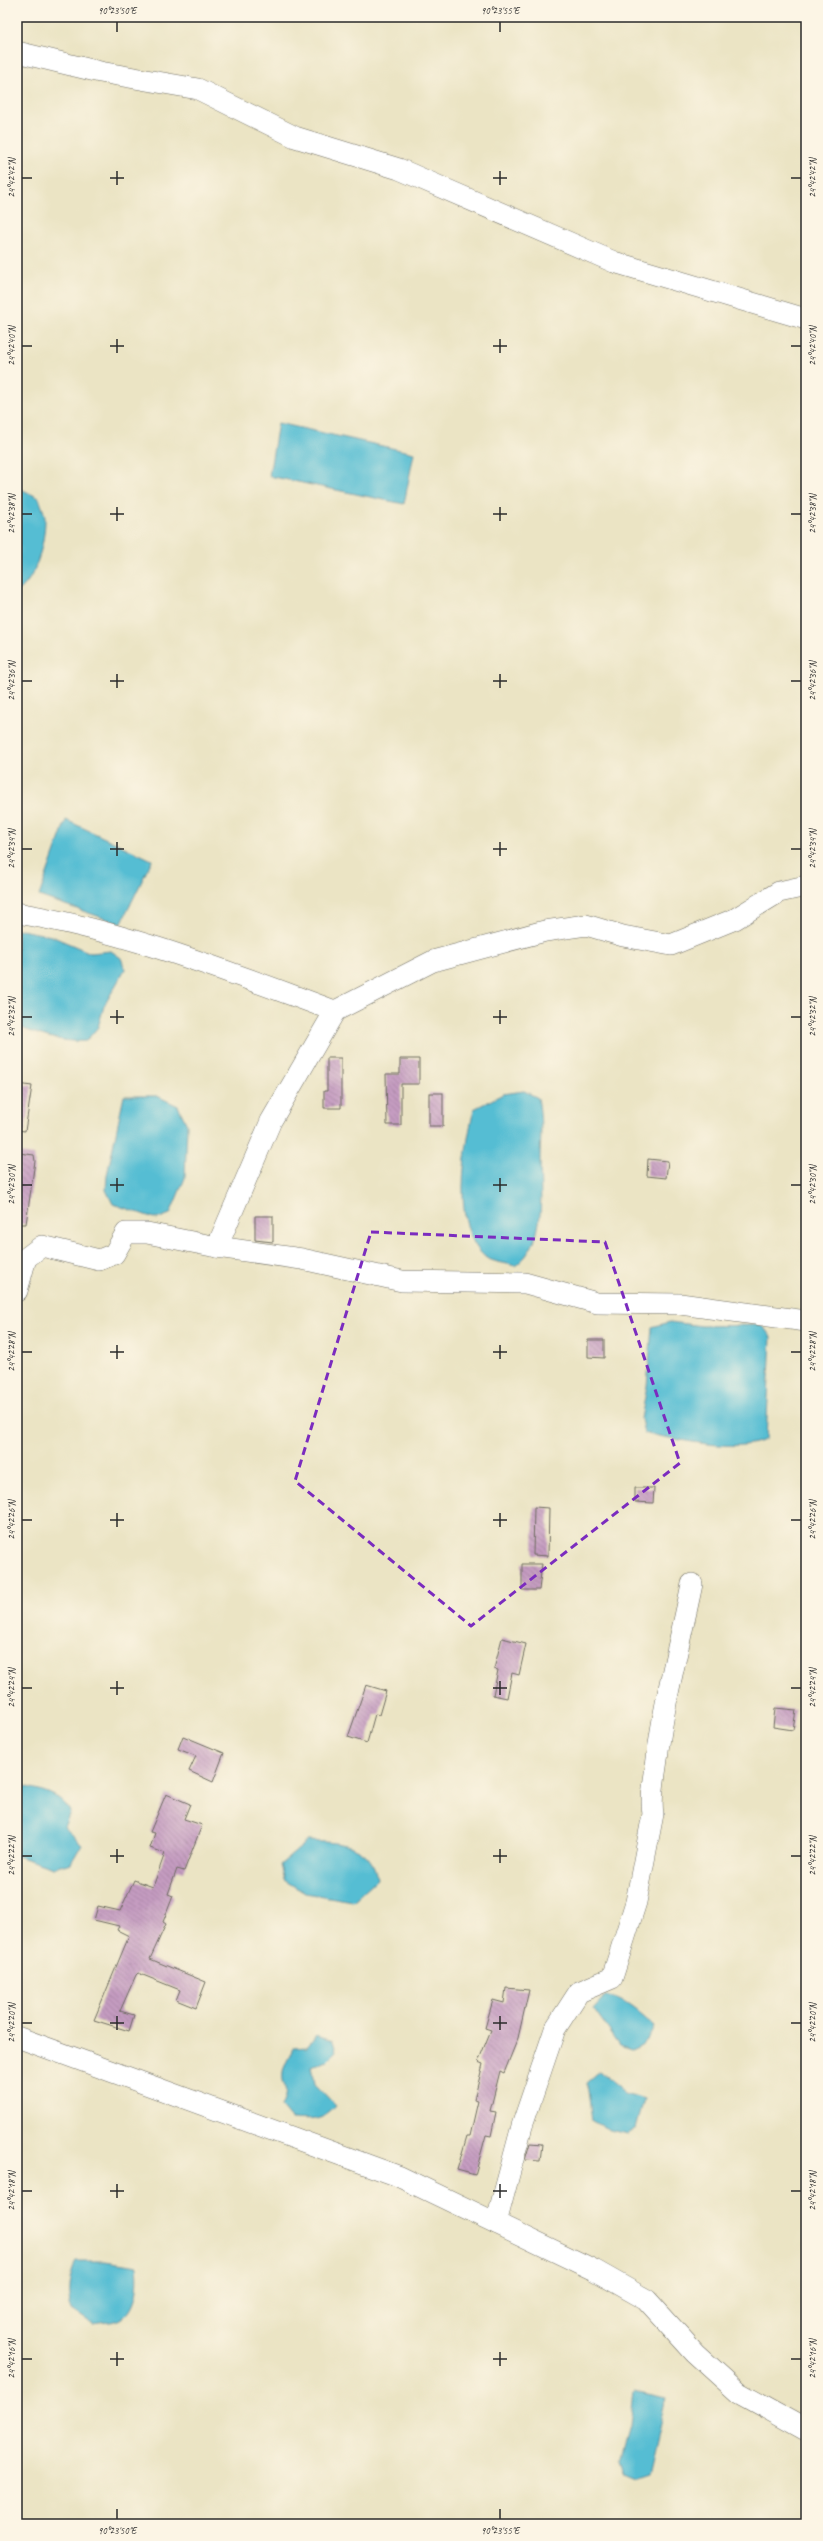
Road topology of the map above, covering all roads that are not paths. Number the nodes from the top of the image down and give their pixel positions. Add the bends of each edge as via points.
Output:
1 (17, 52) edge
2 (806, 319) edge
3 (806, 886) edge
4 (17, 913) edge
5 (335, 1011) junction
6 (217, 1247) junction
7 (17, 1291) edge
8 (806, 1321) edge
9 (692, 1584) dead end
10 (17, 2037) edge
11 (496, 2223) junction
12 (806, 2430) edge

1 - 2 street via 100,72 198,88 295,137 399,169 614,262
3 - 5 street via 779,892 735,919 671,945 623,936 586,925 545,931 433,961
4 - 5 street via 69,922 203,962
5 - 6 street via 271,1121
6 - 7 street via 147,1233 126,1233 114,1254 99,1260 42,1246 26,1258
6 - 8 street via 302,1259 402,1281 525,1283 597,1303 680,1304
9 - 11 street via 667,1694 651,1803 653,1814 636,1902 612,1978 579,1992 555,2029 522,2126
10 - 11 street via 398,2176
11 - 12 street via 594,2270 647,2300 695,2353 739,2393

